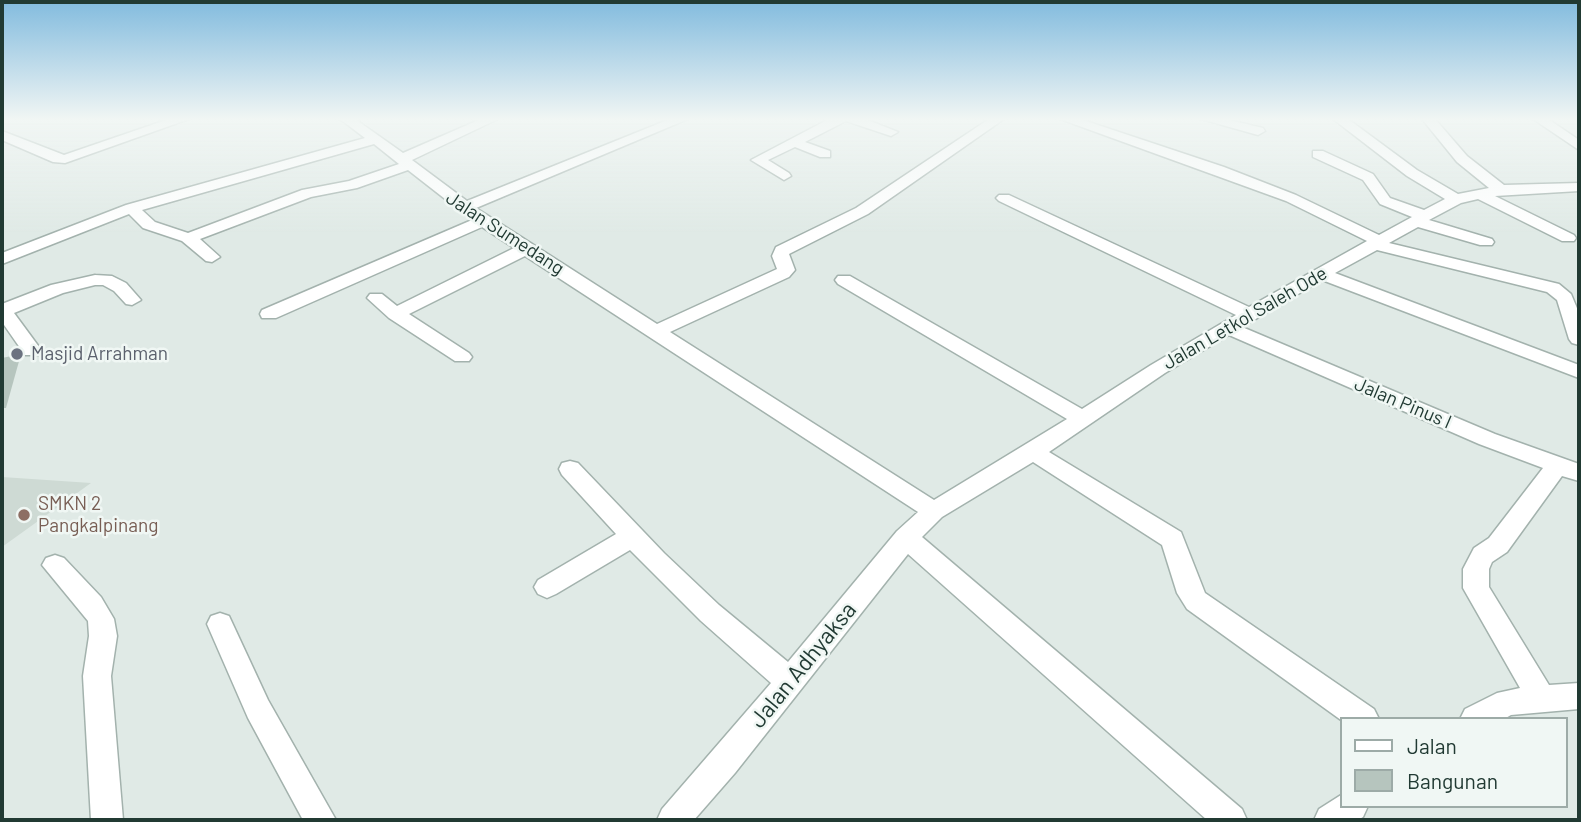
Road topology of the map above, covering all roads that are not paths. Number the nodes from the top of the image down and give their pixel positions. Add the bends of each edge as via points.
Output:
1 (311, 157) edge
2 (401, 157) edge
3 (416, 157) edge
4 (587, 157) edge
5 (763, 157) edge
6 (941, 157) edge
7 (1181, 157) edge
8 (1325, 157) edge
9 (1391, 157) edge
10 (1461, 157) edge
11 (407, 162) junction
12 (784, 176) dead end
13 (1579, 187) edge
14 (1501, 190) junction
15 (1479, 194) junction
16 (1004, 198) dead end
17 (1455, 199) junction
18 (465, 207) junction
19 (131, 208) junction
20 (1420, 218) junction
21 (483, 221) junction
22 (188, 237) junction
23 (1568, 238) dead end
24 (1376, 242) junction
25 (1486, 242) dead end
26 (527, 248) junction
27 (212, 257) dead end
28 (2, 259) edge
29 (1322, 274) junction
30 (844, 280) dead end
31 (376, 298) dead end
32 (132, 300) dead end
33 (3, 310) edge
34 (269, 313) dead end
35 (396, 314) junction
36 (1251, 314) junction
37 (1228, 328) junction
38 (657, 331) junction
39 (1579, 338) edge
40 (32, 351) dead end
41 (462, 357) dead end
42 (1579, 372) edge
43 (1083, 419) junction
44 (1033, 452) junction
45 (570, 468) dead end
46 (1569, 469) edge
47 (934, 512) junction
48 (633, 536) junction
49 (905, 538) junction
50 (55, 565) dead end
51 (547, 587) dead end
52 (220, 624) dead end
53 (790, 681) junction
54 (1579, 696) edge
55 (1541, 698) junction
56 (1361, 717) edge
57 (1479, 717) edge
58 (1349, 808) edge
59 (107, 820) edge
60 (320, 820) edge
61 (673, 820) edge
62 (1231, 820) edge
63 (1330, 820) edge

1 - 19 street
2 - 11 street, Jalan Sumedang
3 - 11 street
4 - 18 street
5 - 12 street via 758,160
6 - 38 street via 862,211 782,251 783,273
7 - 24 street via 1291,198
8 - 20 street via 1368,177 1385,201
9 - 17 street
10 - 14 street
11 - 18 street, Jalan Sumedang
11 - 22 street via 352,185 307,193
13 - 14 street, Jalan Letkol Saleh Ode
14 - 15 street, Jalan Letkol Saleh Ode
15 - 17 street, Jalan Letkol Saleh Ode
15 - 23 street
16 - 36 street
17 - 20 street, Jalan Letkol Saleh Ode
18 - 21 street, Jalan Sumedang
19 - 22 street via 149,225
19 - 28 street
20 - 24 street, Jalan Letkol Saleh Ode
20 - 25 street
21 - 26 street, Jalan Sumedang
21 - 34 street
22 - 27 street
24 - 29 street, Jalan Letkol Saleh Ode
24 - 39 street via 1553,288 1564,298
26 - 35 street
26 - 38 street, Jalan Sumedang
29 - 36 street, Jalan Letkol Saleh Ode
29 - 42 street
30 - 43 street
31 - 35 street
32 - 33 street via 121,287 95,280
33 - 40 street
35 - 41 street
36 - 37 street, Jalan Letkol Saleh Ode
37 - 43 street, Jalan Letkol Saleh Ode
37 - 46 street, Jalan Pinus I via 1487,439
38 - 47 street, Jalan Sumedang
43 - 44 street, Jalan Letkol Saleh Ode
44 - 47 street, Jalan Letkol Saleh Ode
44 - 56 street via 1172,539 1196,601
45 - 48 street
46 - 55 street via 1498,545 1483,555 1476,569 1475,588
47 - 49 street, Jalan Adhyaksa
48 - 51 street
48 - 53 street via 710,613
49 - 53 street, Jalan Adhyaksa
49 - 62 street
50 - 59 street via 101,619 97,676
52 - 60 street via 258,709
53 - 61 street, Jalan Adhyaksa
54 - 55 street
55 - 57 street via 1507,702
58 - 63 street

